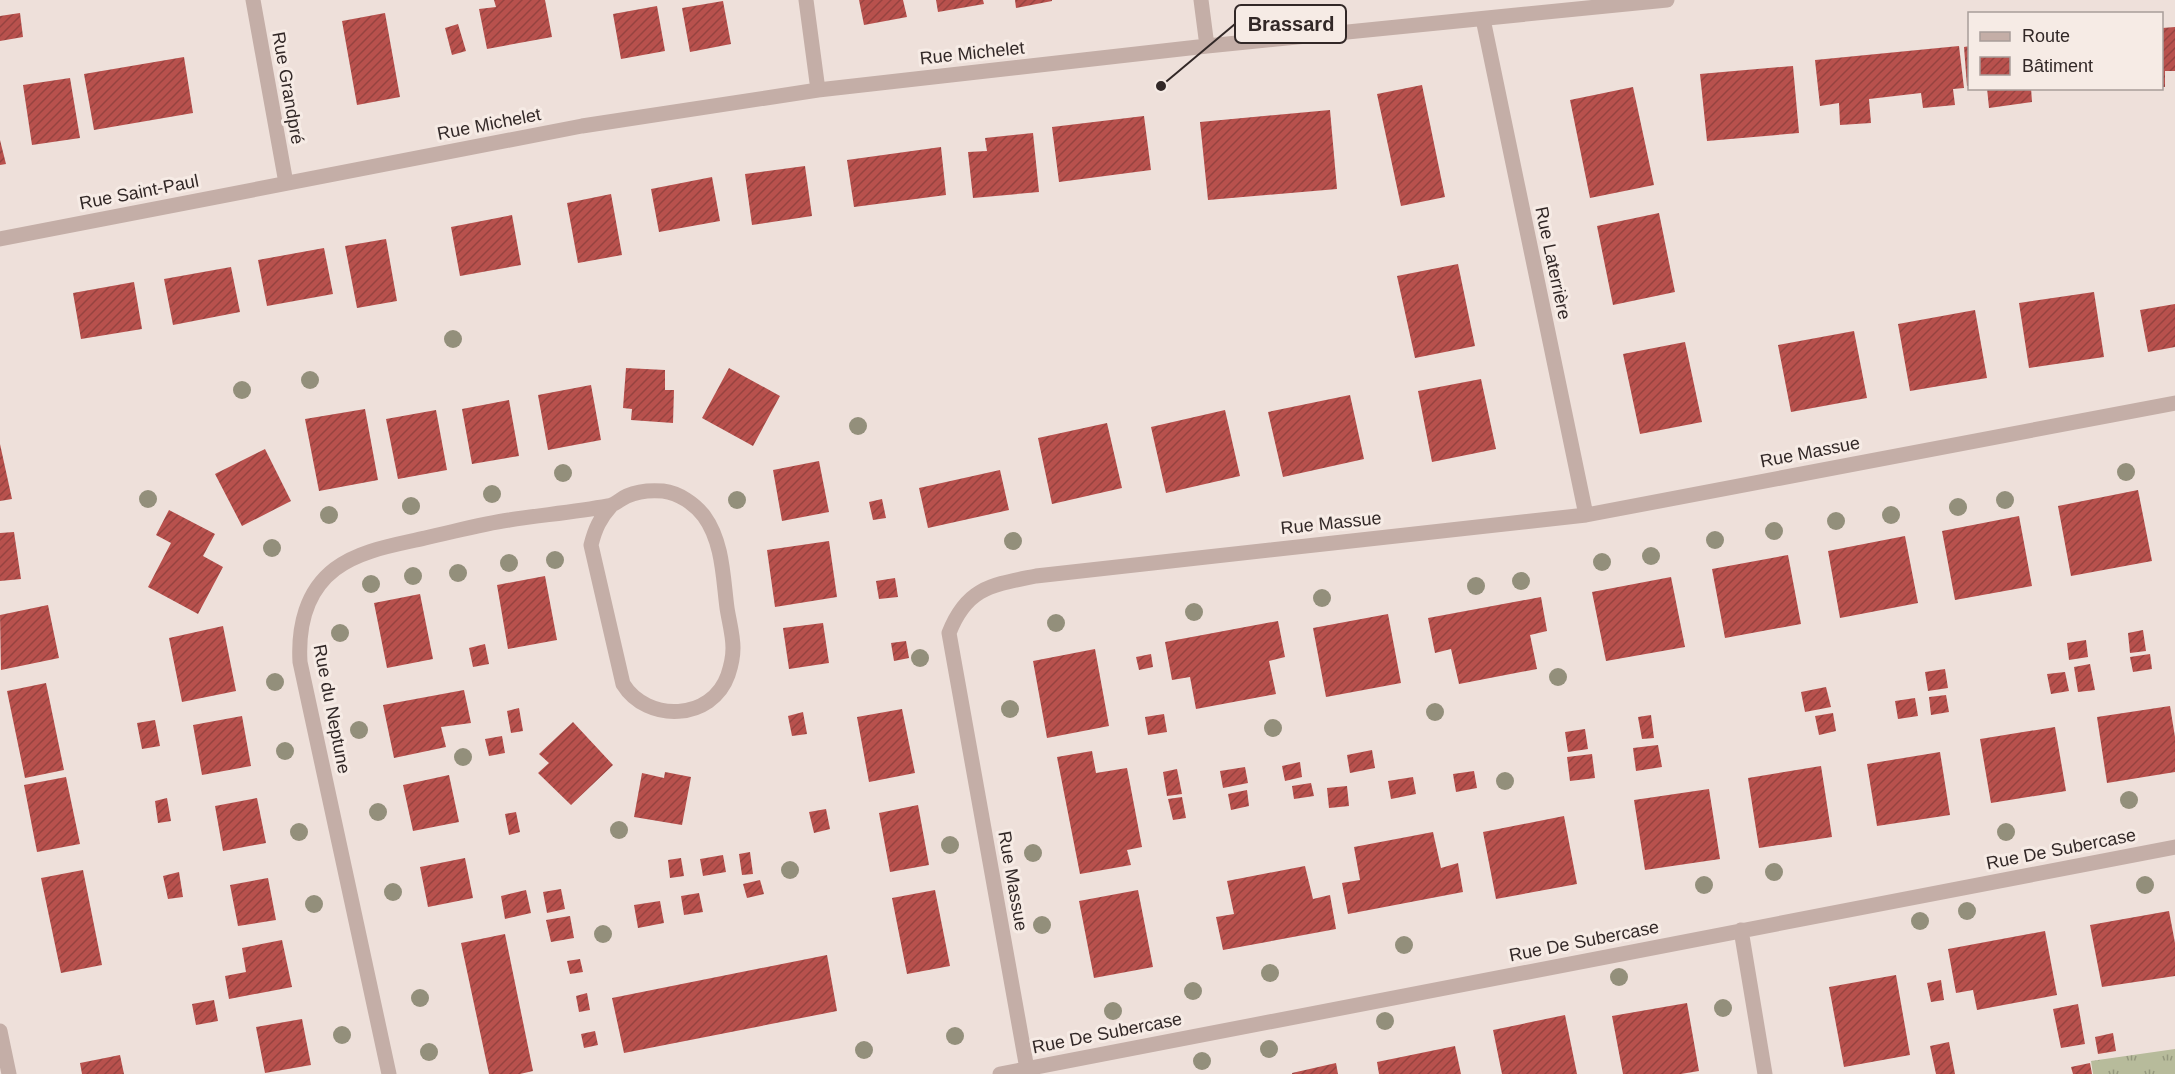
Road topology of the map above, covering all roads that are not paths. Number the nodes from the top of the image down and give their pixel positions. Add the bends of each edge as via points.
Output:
1 (253, 0) edge
2 (806, 0) edge
3 (1201, 0) edge
4 (1667, 0) edge
5 (1483, 20) junction
6 (1207, 46) junction
7 (818, 90) junction
8 (286, 183) junction
9 (0, 239) edge
10 (2175, 403) edge
11 (611, 506) junction
12 (1586, 514) junction
13 (2175, 846) edge
14 (1741, 930) junction
15 (0, 1031) edge
16 (1027, 1069) junction
17 (5, 1070) edge
18 (389, 1074) edge
19 (1000, 1074) edge
20 (1766, 1074) edge

1 - 8 street, Rue Grandpré
2 - 7 street
3 - 6 street
4 - 5 street, Rue Michelet
5 - 6 street, Rue Michelet
5 - 12 street, Rue Laterrière
6 - 7 street, Rue Michelet
7 - 8 street, Rue Michelet via 582,126
8 - 9 street, Rue Saint-Paul
10 - 12 street, Rue Massue
11 - 11 street, Rue du Neptune via 601,517 591,545 622,684 652,709 672,712 701,706 725,681 733,647 719,547 712,529 693,504 664,491 642,491
11 - 18 street, Rue du Neptune via 507,520 361,554 325,578 304,613 300,662
12 - 16 street, Rue Massue via 1036,576 993,585 967,602 949,633
13 - 14 street, Rue De Subercase
14 - 16 street, Rue De Subercase
14 - 20 street
15 - 17 street
16 - 19 street, Rue De Subercase

